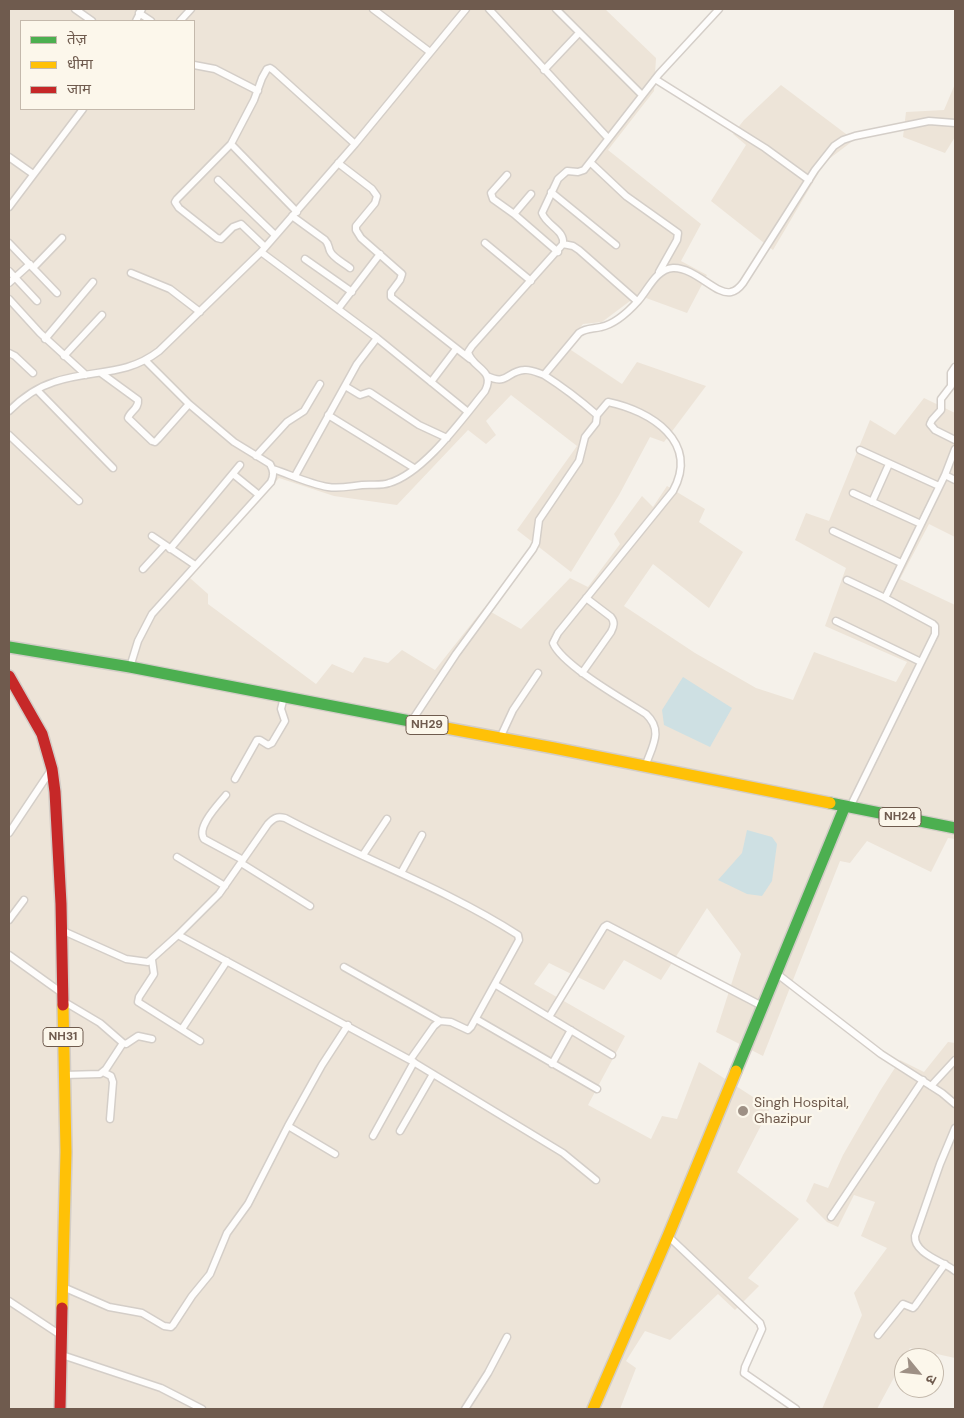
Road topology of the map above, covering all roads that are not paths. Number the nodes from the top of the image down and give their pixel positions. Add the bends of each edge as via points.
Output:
1 (75, 9) edge
2 (191, 9) edge
3 (373, 9) edge
4 (466, 9) edge
5 (489, 9) edge
6 (556, 9) edge
7 (718, 9) edge
8 (141, 11) edge
9 (91, 20) edge
10 (150, 20) edge
11 (181, 20) edge
12 (579, 33) junction
13 (430, 52) junction
14 (195, 65) edge
15 (544, 70) junction
16 (655, 79) junction
17 (258, 91) junction
18 (642, 95) junction
19 (82, 110) edge
20 (955, 117) edge
21 (952, 122) edge
22 (608, 138) junction
23 (231, 144) junction
24 (354, 144) junction
25 (9, 157) edge
26 (338, 163) junction
27 (591, 163) junction
28 (33, 174) junction
29 (507, 175) dead end
30 (218, 180) dead end
31 (809, 180) junction
32 (551, 192) junction
33 (531, 194) dead end
34 (9, 208) edge
35 (294, 214) junction
36 (514, 214) junction
37 (275, 235) junction
38 (62, 238) dead end
39 (9, 242) edge
40 (485, 243) dead end
41 (563, 244) junction
42 (616, 245) dead end
43 (263, 249) junction
44 (558, 252) junction
45 (380, 254) junction
46 (305, 259) dead end
47 (32, 266) junction
48 (350, 268) dead end
49 (9, 271) edge
50 (131, 273) dead end
51 (658, 275) junction
52 (15, 278) junction
53 (531, 281) junction
54 (94, 282) dead end
55 (9, 283) edge
56 (352, 292) junction
57 (58, 293) dead end
58 (9, 300) edge
59 (37, 301) dead end
60 (638, 301) junction
61 (338, 309) junction
62 (200, 312) junction
63 (102, 316) dead end
64 (377, 338) junction
65 (45, 339) junction
66 (456, 349) junction
67 (9, 353) edge
68 (64, 356) junction
69 (470, 359) junction
70 (146, 361) junction
71 (955, 367) edge
72 (33, 373) dead end
73 (101, 373) junction
74 (86, 375) junction
75 (544, 375) junction
76 (487, 376) junction
77 (431, 382) junction
78 (320, 384) dead end
79 (345, 386) junction
80 (37, 390) junction
81 (189, 404) junction
82 (10, 408) edge
83 (468, 412) junction
84 (328, 415) junction
85 (597, 415) junction
86 (9, 435) edge
87 (447, 438) junction
88 (955, 440) edge
89 (955, 449) edge
90 (860, 450) dead end
91 (256, 456) junction
92 (890, 464) junction
93 (240, 466) dead end
94 (113, 468) dead end
95 (414, 468) junction
96 (273, 469) junction
97 (233, 474) junction
98 (945, 475) junction
99 (295, 476) junction
100 (955, 480) edge
101 (939, 486) junction
102 (853, 493) dead end
103 (259, 495) junction
104 (79, 501) dead end
105 (872, 502) junction
106 (921, 524) junction
107 (833, 531) dead end
108 (152, 536) dead end
109 (168, 547) junction
110 (901, 563) junction
111 (195, 565) junction
112 (143, 569) dead end
113 (847, 580) dead end
114 (586, 598) junction
115 (885, 598) junction
116 (836, 621) dead end
117 (9, 647) edge
118 (921, 662) junction
119 (130, 667) junction
120 (582, 672) junction
121 (538, 673) dead end
122 (9, 676) edge
123 (284, 697) junction
124 (411, 722) junction
125 (500, 738) junction
126 (645, 767) junction
127 (52, 769) junction
128 (235, 779) dead end
129 (226, 795) dead end
130 (848, 807) junction
131 (386, 819) dead end
132 (955, 828) edge
133 (9, 833) edge
134 (422, 835) dead end
135 (363, 855) junction
136 (177, 857) dead end
137 (242, 862) junction
138 (401, 873) junction
139 (225, 886) junction
140 (24, 900) dead end
141 (310, 906) dead end
142 (9, 920) edge
143 (61, 930) junction
144 (178, 935) junction
145 (9, 955) edge
146 (152, 960) junction
147 (226, 961) junction
148 (344, 967) dead end
149 (776, 973) junction
150 (496, 985) junction
151 (63, 997) junction
152 (762, 1006) junction
153 (549, 1017) junction
154 (476, 1019) junction
155 (440, 1021) junction
156 (348, 1025) junction
157 (182, 1029) junction
158 (571, 1030) junction
159 (152, 1039) dead end
160 (200, 1041) dead end
161 (123, 1043) junction
162 (612, 1055) dead end
163 (955, 1060) edge
164 (412, 1061) junction
165 (552, 1064) junction
166 (103, 1072) junction
167 (433, 1074) junction
168 (64, 1075) junction
169 (923, 1080) junction
170 (931, 1086) junction
171 (597, 1089) dead end
172 (954, 1101) edge
173 (110, 1119) dead end
174 (288, 1126) junction
175 (955, 1128) edge
176 (400, 1131) dead end
177 (373, 1136) dead end
178 (335, 1154) dead end
179 (596, 1180) dead end
180 (831, 1217) dead end
181 (668, 1236) junction
182 (945, 1264) junction
183 (955, 1271) edge
184 (63, 1287) junction
185 (9, 1301) edge
186 (62, 1336) junction
187 (878, 1336) dead end
188 (506, 1337) dead end
189 (62, 1355) junction
190 (60, 1409) edge
191 (202, 1409) edge
192 (465, 1409) edge
193 (593, 1409) edge
194 (796, 1409) edge

1 - 9 street
2 - 11 street
3 - 13 street
4 - 13 street
5 - 15 street
6 - 12 street
7 - 16 street
8 - 10 street
12 - 15 street
12 - 18 street
13 - 24 street
14 - 17 street via 215,69
15 - 22 street
16 - 18 street
16 - 31 street via 765,148
17 - 23 street
17 - 24 street via 264,73 270,68
18 - 22 street
19 - 28 street
20 - 21 street
21 - 31 street via 929,121 843,140 824,157
22 - 27 street
23 - 35 street
23 - 43 street via 175,202 178,208 217,238 221,239 233,226 240,224
24 - 26 street
25 - 28 street
26 - 35 street
26 - 45 street via 377,196 356,230
27 - 32 street via 584,170 562,174
27 - 51 street via 626,196 678,233
28 - 34 street
29 - 36 street via 491,196
30 - 37 street
31 - 51 street via 737,290 730,293 722,291 684,269 666,269
32 - 41 street via 542,212 547,222 564,238
32 - 42 street
33 - 36 street
35 - 37 street
35 - 48 street via 325,240 333,256
36 - 44 street
37 - 43 street
38 - 47 street
39 - 47 street
40 - 53 street
41 - 44 street
41 - 60 street via 579,250
43 - 61 street
43 - 62 street
44 - 53 street
45 - 56 street
45 - 66 street via 402,274 390,292 391,297
46 - 56 street
47 - 52 street
47 - 57 street
49 - 52 street
50 - 62 street via 170,289
51 - 60 street
52 - 55 street
52 - 59 street
53 - 69 street via 472,346 468,352
54 - 65 street
56 - 61 street
58 - 65 street
60 - 75 street via 605,326 579,333
61 - 64 street
62 - 70 street
63 - 68 street
64 - 77 street
64 - 79 street
65 - 68 street
66 - 69 street
66 - 77 street
67 - 72 street
68 - 74 street
69 - 76 street
70 - 73 street
70 - 81 street
71 - 88 street via 951,373 952,386 941,399 941,410 930,424
73 - 74 street
73 - 81 street via 138,400 137,407 128,418 152,441 158,439
74 - 80 street via 52,382
75 - 76 street via 528,369 501,381
75 - 85 street via 569,390
76 - 83 street via 485,391
77 - 83 street
78 - 91 street via 304,411 287,422
79 - 84 street
79 - 87 street via 360,395 372,393 419,425
80 - 82 street
80 - 94 street
81 - 91 street
83 - 87 street
84 - 95 street
84 - 99 street
85 - 114 street via 608,402 648,416 676,443 682,461 679,481 664,504
85 - 124 street via 596,423 585,437 579,461 539,520 533,549
86 - 104 street
87 - 95 street
89 - 98 street
90 - 92 street
91 - 96 street
92 - 101 street
92 - 105 street
93 - 97 street
95 - 99 street via 387,484 340,488
96 - 99 street
96 - 103 street via 274,476
97 - 103 street
97 - 109 street
98 - 100 street
98 - 101 street
101 - 106 street
102 - 105 street
103 - 111 street
105 - 106 street
106 - 110 street
107 - 110 street
108 - 109 street
109 - 111 street
109 - 112 street
110 - 115 street
111 - 119 street via 152,614 138,641
113 - 115 street
114 - 120 street via 553,644
114 - 120 street via 611,617 614,626
115 - 118 street via 935,626 935,634
116 - 118 street
117 - 119 highway, NH29
118 - 130 street
119 - 123 highway, NH29
120 - 126 street via 652,719 656,736
121 - 125 street via 513,710
122 - 127 highway, NH31 via 42,734
123 - 124 highway, NH29
123 - 128 street via 281,709 285,720 272,743 268,745 257,740
124 - 125 highway, NH29
125 - 126 highway, NH29
126 - 130 highway, NH29
127 - 133 street
127 - 143 highway, NH31
129 - 137 street via 201,833 204,839
130 - 132 highway, NH24
130 - 149 highway
131 - 135 street
134 - 138 street
135 - 137 street via 279,817 268,824
135 - 138 street
136 - 139 street
137 - 139 street
137 - 141 street
138 - 150 street via 518,935 519,940
139 - 144 street
140 - 142 street
143 - 146 street via 126,959 144,963
143 - 151 highway, NH31
144 - 146 street
144 - 147 street
145 - 151 street
146 - 157 street via 154,974 138,1002
147 - 156 street
147 - 157 street
148 - 155 street
149 - 152 highway
149 - 169 street via 881,1054
150 - 153 street
150 - 154 street
151 - 161 street
151 - 168 highway, NH31
152 - 153 street via 607,925
152 - 181 highway
153 - 158 street
154 - 155 street via 468,1030
154 - 165 street
155 - 164 street
156 - 164 street
156 - 174 street
157 - 160 street
158 - 162 street
158 - 165 street
159 - 161 street via 138,1036
161 - 166 street
163 - 170 street
164 - 167 street
164 - 177 street
165 - 171 street
166 - 168 street
166 - 173 street via 113,1082
167 - 176 street
167 - 179 street via 563,1153
168 - 184 highway, NH31
169 - 170 street
169 - 180 street
170 - 172 street
174 - 178 street
174 - 184 street via 248,1204 228,1233 210,1274 173,1326 164,1326 142,1313 113,1308
175 - 182 street via 915,1236 920,1249
181 - 193 highway
181 - 194 street via 760,1323 762,1329 744,1373
182 - 183 street
182 - 187 street via 915,1306 903,1304
184 - 186 highway, NH31
185 - 186 street
186 - 189 highway, NH31
188 - 192 street
189 - 190 highway, NH31
189 - 191 street via 161,1388

